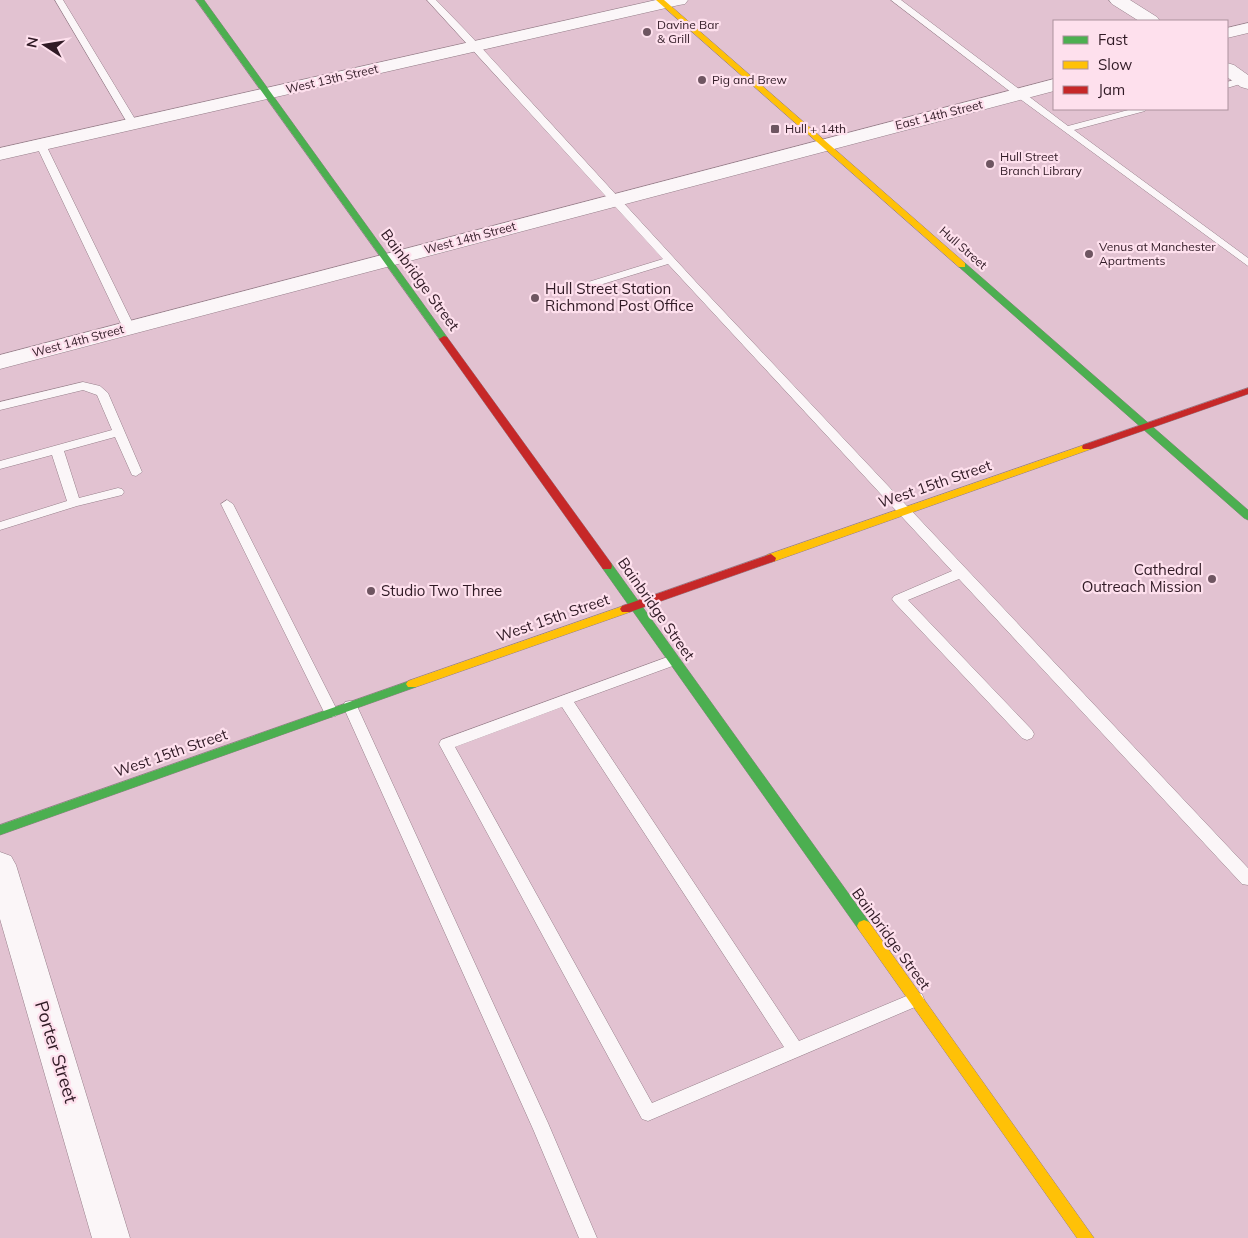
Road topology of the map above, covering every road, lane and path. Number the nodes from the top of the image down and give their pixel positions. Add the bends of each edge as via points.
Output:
1 (59, 0) edge
2 (200, 0) edge
3 (431, 0) edge
4 (896, 0) edge
5 (1118, 0) edge
6 (667, 1) edge
7 (1149, 20) edge
8 (1248, 28) edge
9 (1228, 33) edge
10 (476, 46) junction
11 (1228, 70) edge
12 (1240, 83) edge
13 (1053, 85) edge
14 (268, 93) junction
15 (1019, 94) junction
16 (1138, 110) edge
17 (133, 124) junction
18 (1067, 129) junction
19 (41, 144) junction
20 (824, 144) junction
21 (0, 154) edge
22 (614, 200) junction
23 (387, 260) junction
24 (670, 260) junction
25 (1248, 263) edge
26 (589, 285) dead end
27 (128, 328) junction
28 (0, 362) edge
29 (1248, 391) edge
30 (0, 406) edge
31 (1145, 427) junction
32 (119, 432) junction
33 (57, 450) junction
34 (0, 465) edge
35 (136, 472) dead end
36 (118, 492) dead end
37 (74, 503) junction
38 (227, 504) dead end
39 (903, 511) junction
40 (1248, 516) edge
41 (0, 526) edge
42 (961, 573) junction
43 (635, 605) junction
44 (673, 660) junction
45 (565, 700) junction
46 (350, 706) junction
47 (331, 712) junction
48 (1027, 734) dead end
49 (0, 830) edge
50 (0, 865) edge
51 (1248, 879) edge
52 (916, 999) junction
53 (795, 1050) junction
54 (111, 1238) edge
55 (588, 1238) edge
56 (1086, 1238) edge

1 - 17 lane
2 - 14 street, Bainbridge Street
3 - 10 lane
4 - 15 lane
5 - 7 street
6 - 10 street, West 13th Street
6 - 20 street, Hull Street
8 - 9 street
10 - 14 street, West 13th Street
10 - 22 lane
11 - 12 street
13 - 15 street, East 14th Street
14 - 17 street, West 13th Street
14 - 23 street, Bainbridge Street
15 - 18 lane
15 - 20 street, East 14th Street
16 - 18 lane
17 - 19 street, West 13th Street
18 - 25 lane
19 - 21 street, West 13th Street
19 - 27 lane
20 - 22 street, West 14th Street
20 - 31 street, Hull Street
22 - 23 street, West 14th Street
22 - 24 lane
23 - 27 street, West 14th Street
23 - 43 street, Bainbridge Street
24 - 26 lane
24 - 39 lane
27 - 28 street, West 14th Street
29 - 31 street, West 15th Street
30 - 32 lane via 83,386 102,394
31 - 39 street, West 15th Street
31 - 40 street, Hull Street
32 - 33 lane
32 - 35 lane
33 - 34 lane
33 - 37 lane
36 - 37 lane
37 - 41 lane
38 - 47 lane
39 - 42 lane
39 - 43 street, West 15th Street
42 - 48 lane via 899,598
42 - 51 lane
43 - 44 street, Bainbridge Street
43 - 46 street, West 15th Street
44 - 45 lane
44 - 52 street, Bainbridge Street
45 - 53 lane
45 - 53 lane via 446,744 648,1113
46 - 47 street, West 15th Street
46 - 55 lane via 542,1129
47 - 49 street, West 15th Street
50 - 54 street, Porter Street
52 - 53 lane
52 - 56 street, Bainbridge Street

